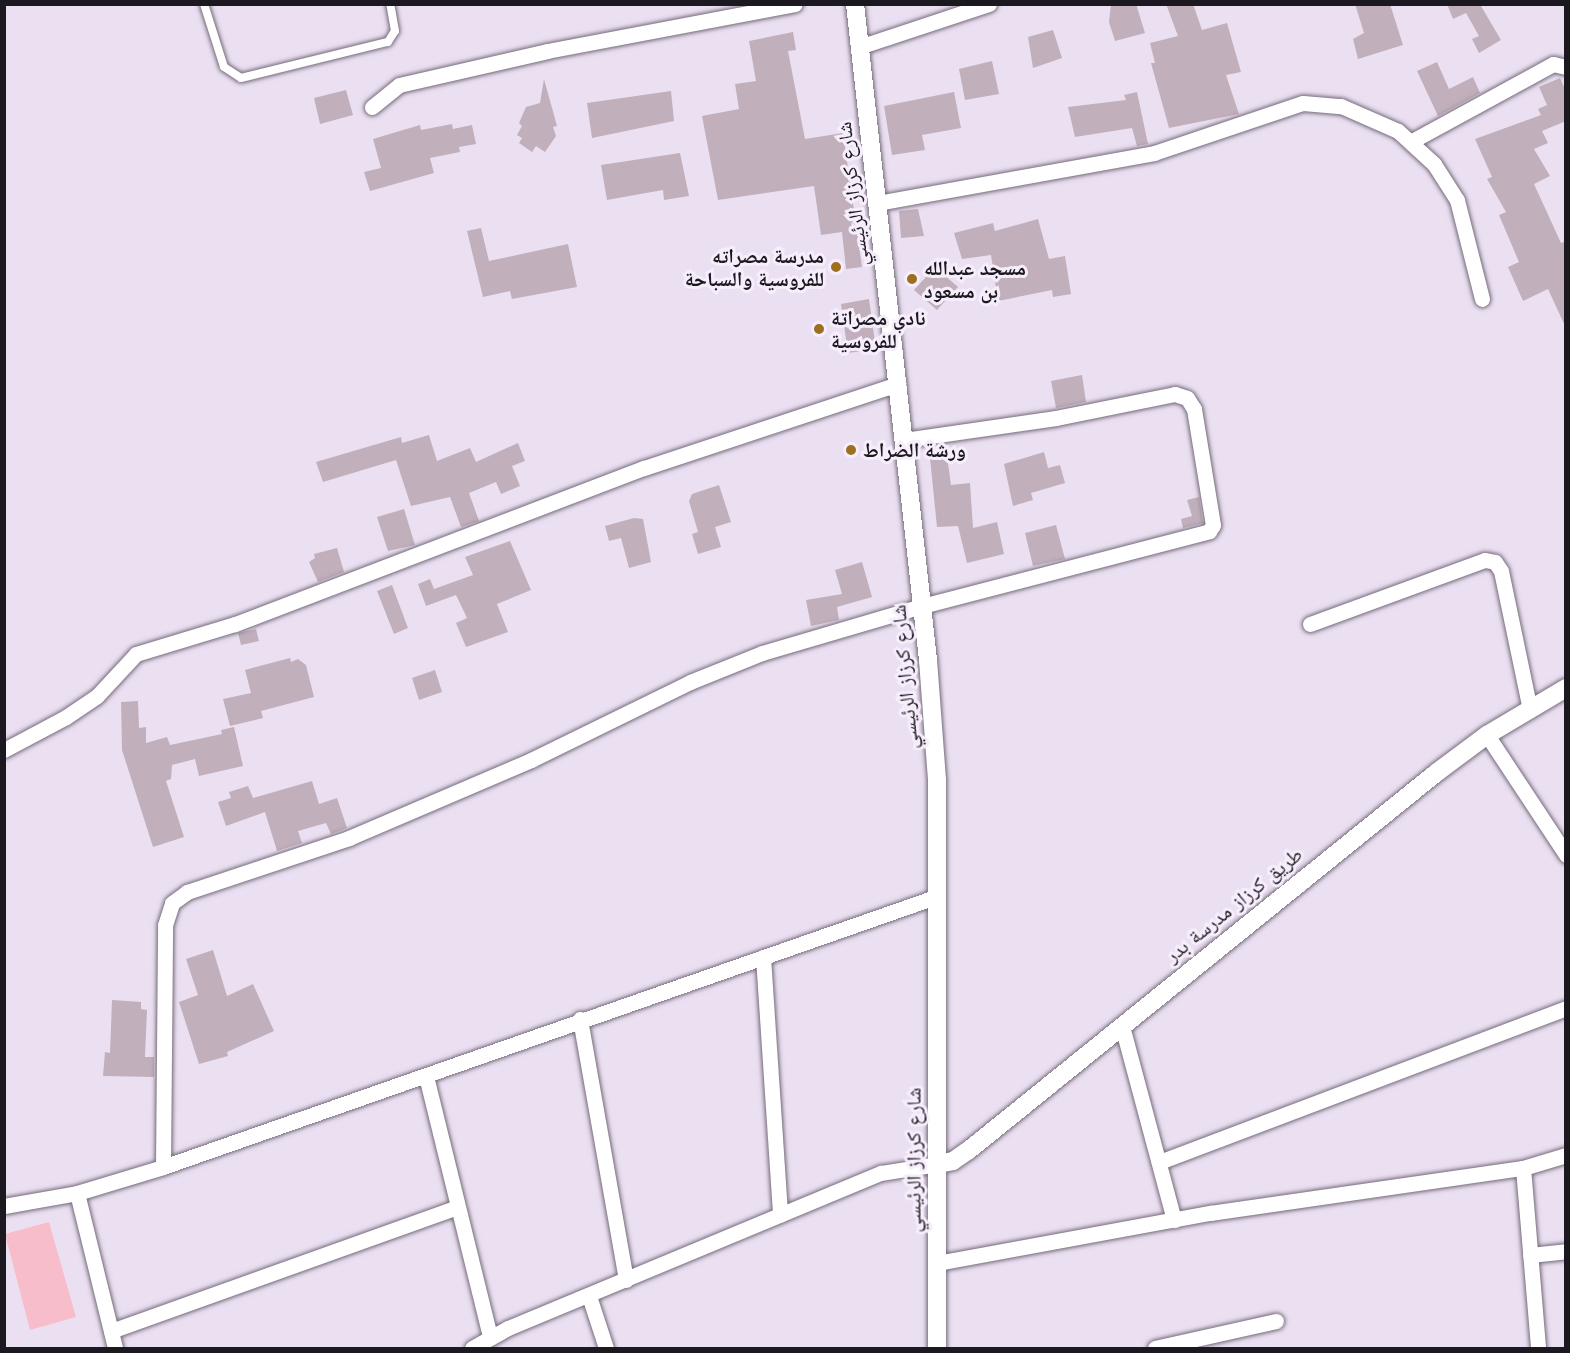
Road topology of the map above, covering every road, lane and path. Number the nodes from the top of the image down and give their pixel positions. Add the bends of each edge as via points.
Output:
1 (204, 4) edge
2 (390, 4) edge
3 (795, 4) edge
4 (855, 4) edge
5 (989, 4) edge
6 (859, 47) junction
7 (1566, 67) edge
8 (372, 107) dead end
9 (1412, 141) junction
10 (877, 203) junction
11 (1482, 299) dead end
12 (898, 384) junction
13 (903, 440) junction
14 (922, 606) junction
15 (1310, 624) dead end
16 (1566, 688) edge
17 (1530, 710) junction
18 (1487, 735) junction
19 (4, 750) edge
20 (1566, 855) edge
21 (938, 896) junction
22 (763, 957) junction
23 (1566, 1008) edge
24 (580, 1019) junction
25 (1122, 1026) junction
26 (426, 1076) junction
27 (1566, 1155) edge
28 (1159, 1162) junction
29 (938, 1164) junction
30 (163, 1167) junction
31 (1522, 1168) junction
32 (77, 1193) junction
33 (4, 1206) edge
34 (458, 1207) junction
35 (780, 1214) junction
36 (1174, 1220) junction
37 (1566, 1251) edge
38 (1530, 1255) junction
39 (937, 1263) junction
40 (626, 1280) junction
41 (589, 1296) junction
42 (1276, 1321) dead end
43 (111, 1331) junction
44 (480, 1344) edge
45 (115, 1348) edge
46 (606, 1348) edge
47 (937, 1348) edge
48 (1155, 1348) edge
49 (1538, 1348) edge

1 - 2 lane via 224,67 241,78 388,42 395,31
3 - 8 street via 559,48 399,85
4 - 6 street, شارع كرزاز الرئيسي
5 - 6 street
6 - 10 street, شارع كرزاز الرئيسي
7 - 9 street via 1553,64
9 - 10 street via 1381,121 1341,106 1303,103 1154,153
9 - 11 street via 1434,164 1457,200
10 - 12 street, شارع كرزاز الرئيسي
12 - 13 street, شارع كرزاز الرئيسي
12 - 19 street via 644,468 235,624 136,654 97,696
13 - 14 street, شارع كرزاز الرئيسي
13 - 14 street via 1056,418 1175,394 1187,398 1194,409 1213,525 1209,531 1173,542
14 - 21 street, شارع كرزاز الرئيسي via 937,780
14 - 30 street via 762,653 690,682 531,760 349,838 187,892 172,903 165,925
15 - 17 street via 1485,560 1495,562 1501,571
16 - 17 street, طريق كرزاز مدرسة بدر
17 - 18 street, طريق كرزاز مدرسة بدر
18 - 20 street
18 - 25 street, طريق كرزاز مدرسة بدر via 1294,884
21 - 22 street
21 - 29 street, شارع كرزاز الرئيسي
22 - 24 street
22 - 35 street
23 - 28 street
24 - 26 street
24 - 40 street
25 - 28 street
25 - 29 street, طريق كرزاز مدرسة بدر via 969,1150 953,1161
26 - 30 street
26 - 34 street
27 - 31 street
28 - 36 street
29 - 35 street via 881,1173
29 - 39 street, شارع كرزاز الرئيسي
30 - 32 street
31 - 36 street
31 - 38 street
32 - 33 street
32 - 43 street
34 - 43 street
34 - 44 street
35 - 40 street
36 - 39 street
37 - 38 street
38 - 49 street
39 - 47 street, شارع كرزاز الرئيسي
40 - 41 street
41 - 44 street
41 - 46 street
42 - 48 street
43 - 45 street

